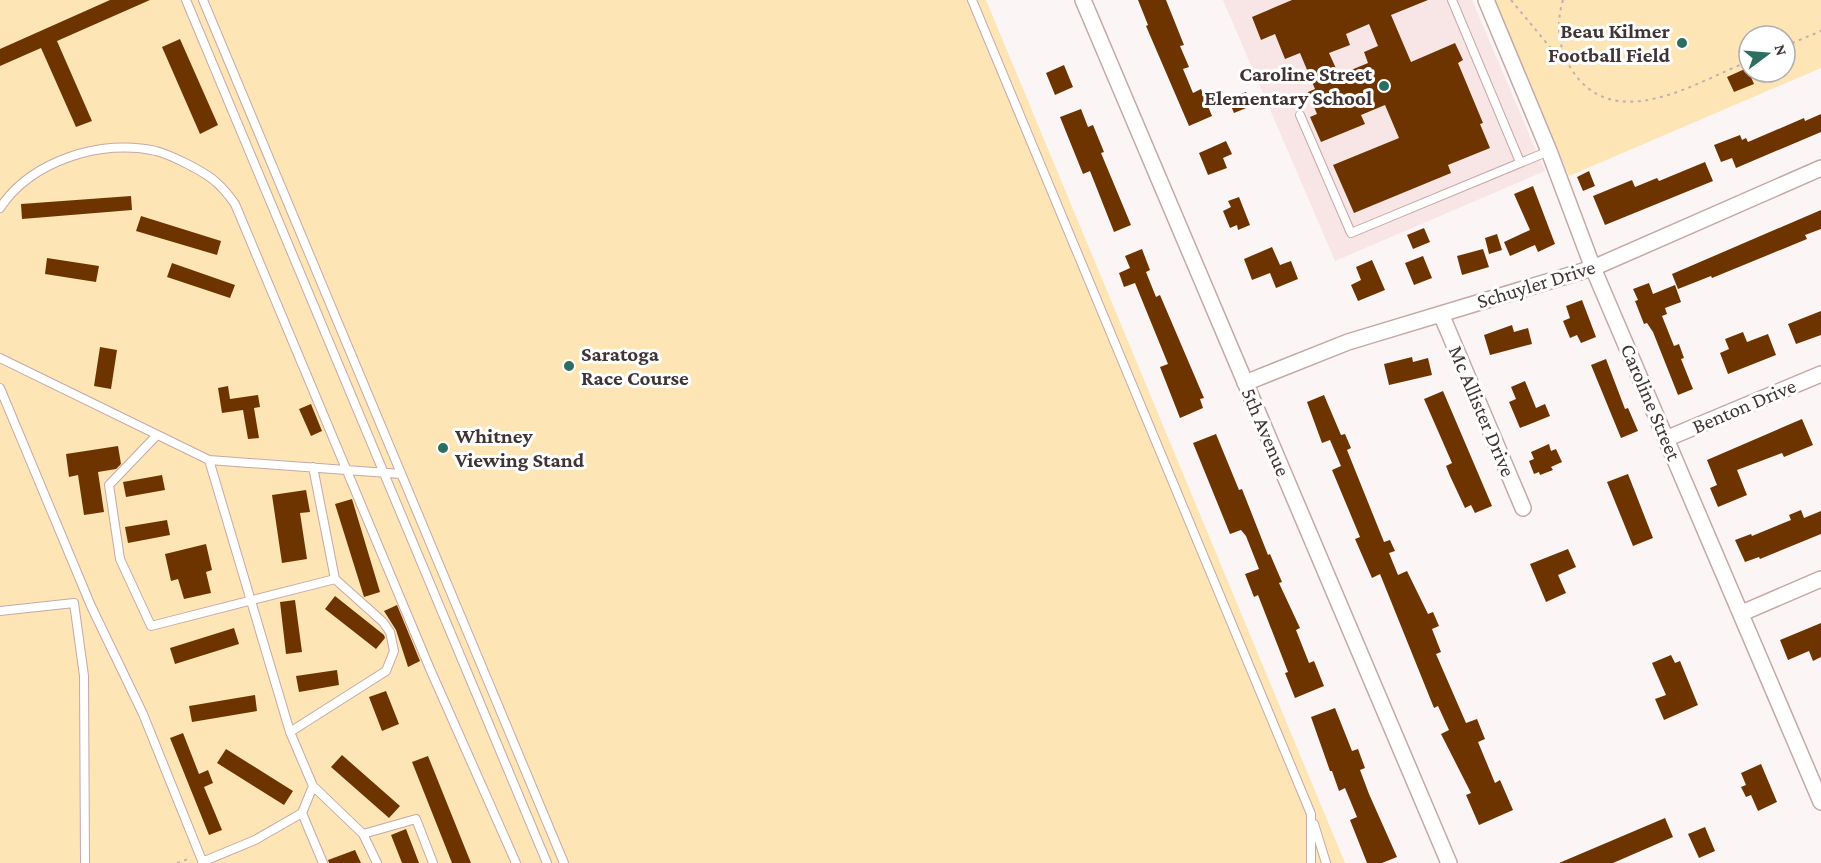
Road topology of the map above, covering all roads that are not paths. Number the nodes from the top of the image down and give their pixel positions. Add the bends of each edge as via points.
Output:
1 (186, 0) edge
2 (203, 0) edge
3 (972, 0) edge
4 (1083, 0) edge
5 (1452, 0) edge
6 (1486, 0) edge
7 (1300, 115) dead end
8 (263, 143) junction
9 (248, 150) junction
10 (1549, 151) junction
11 (1520, 162) junction
12 (1821, 168) edge
13 (286, 198) junction
14 (271, 204) junction
15 (0, 208) edge
16 (1593, 268) junction
17 (329, 302) junction
18 (315, 309) junction
19 (1441, 314) junction
20 (0, 358) edge
21 (1821, 374) edge
22 (1245, 382) junction
23 (0, 388) edge
24 (157, 435) junction
25 (1668, 438) junction
26 (209, 460) junction
27 (313, 467) junction
28 (348, 470) junction
29 (384, 472) junction
30 (401, 474) junction
31 (1523, 508) dead end
32 (335, 579) junction
33 (1821, 579) edge
34 (249, 600) junction
35 (0, 611) edge
36 (1742, 613) junction
37 (483, 669) junction
38 (469, 675) junction
39 (290, 732) junction
40 (1814, 766) edge
41 (312, 786) junction
42 (1821, 802) edge
43 (302, 813) junction
44 (1311, 814) junction
45 (363, 834) junction
46 (560, 853) junction
47 (547, 861) edge
48 (203, 862) edge
49 (85, 863) edge
50 (323, 863) edge
51 (377, 863) edge
52 (434, 863) edge
53 (516, 863) edge
54 (564, 863) edge
55 (1311, 863) edge
56 (1326, 863) edge
57 (1449, 863) edge

1 - 9 lane
2 - 8 lane
3 - 44 lane
4 - 22 street, 5th Avenue
5 - 11 lane
6 - 10 street, Caroline Street
7 - 11 lane via 1351,233
8 - 9 lane
8 - 13 lane
9 - 14 lane
10 - 11 lane
10 - 16 street, Caroline Street
12 - 16 street, Schuyler Drive
13 - 14 lane
13 - 17 lane
14 - 18 lane
15 - 28 lane via 9,194 35,174 94,150 130,147 158,151 217,183 235,204 250,235
16 - 19 street, Schuyler Drive
16 - 25 street, Caroline Street
17 - 18 lane
17 - 30 lane
18 - 29 lane
19 - 22 street, Schuyler Drive via 1348,342
19 - 31 street, Mc Allister Drive
20 - 24 lane
21 - 25 street, Benton Drive
22 - 57 street, 5th Avenue
23 - 48 lane via 91,606 143,714
24 - 26 lane
24 - 34 lane via 109,485 120,559 151,626
25 - 36 street, Caroline Street
26 - 27 lane
26 - 34 lane
27 - 28 lane
27 - 32 lane
28 - 29 lane
28 - 53 lane
29 - 30 lane
29 - 38 lane
30 - 37 lane
32 - 34 lane
32 - 39 lane via 383,622 394,651 386,672
33 - 36 street
34 - 39 lane
35 - 49 lane via 74,603 84,676
36 - 40 street, Caroline Street
37 - 38 lane
37 - 46 lane
38 - 47 lane
39 - 41 lane
40 - 42 street, Caroline Street
41 - 43 lane
41 - 45 lane
43 - 48 lane via 255,840
43 - 50 lane
44 - 55 lane
44 - 56 lane
45 - 51 lane
45 - 52 lane via 416,819
46 - 47 lane
46 - 54 lane

